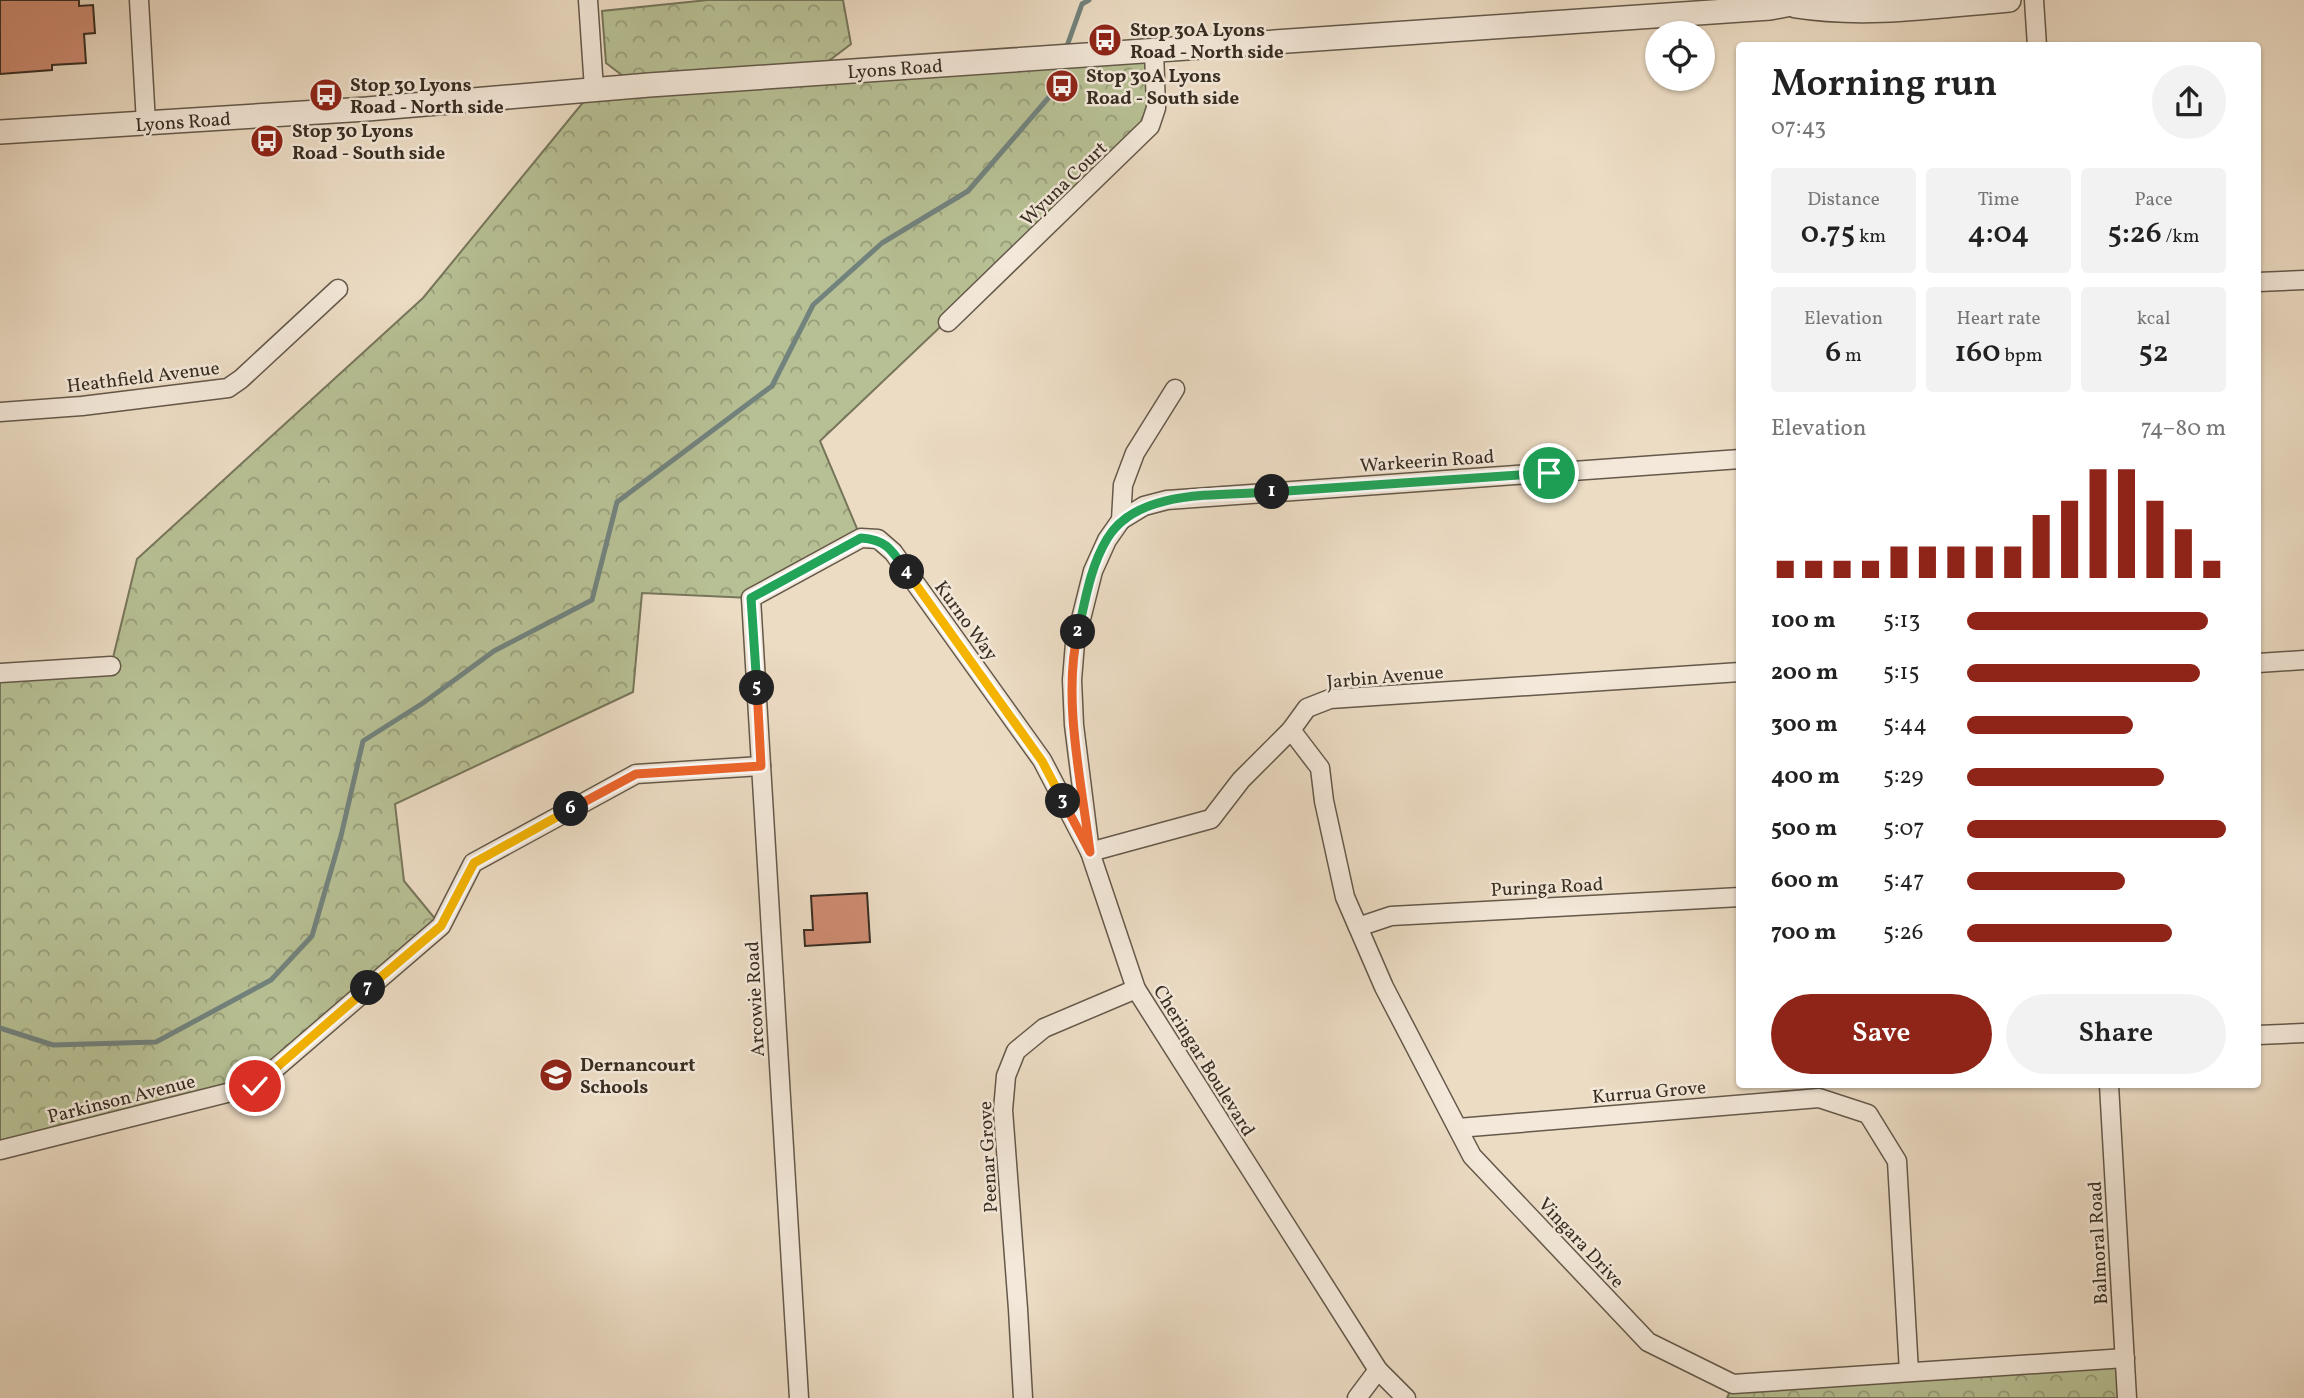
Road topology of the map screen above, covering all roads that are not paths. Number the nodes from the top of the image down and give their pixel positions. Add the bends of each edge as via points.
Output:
1 (139, 0) edge
2 (588, 0) edge
3 (2009, 0) edge
4 (2034, 0) edge
5 (1800, 2) edge
6 (2037, 42) edge
7 (1154, 50) junction
8 (594, 89) junction
9 (146, 123) junction
10 (0, 132) edge
11 (2304, 280) edge
12 (2261, 282) edge
13 (338, 289) dead end
14 (948, 322) dead end
15 (1175, 389) dead end
16 (0, 412) edge
17 (1736, 459) edge
18 (1121, 520) junction
19 (751, 598) joint
20 (2304, 660) edge
21 (2261, 663) edge
22 (111, 666) dead end
23 (1736, 671) edge
24 (0, 673) edge
25 (1291, 730) junction
26 (761, 766) junction
27 (1090, 852) junction
28 (1736, 897) edge
29 (1358, 927) junction
30 (1136, 989) junction
31 (2304, 1033) edge
32 (2261, 1035) edge
33 (2109, 1088) edge
34 (1458, 1128) junction
35 (0, 1150) edge
36 (2125, 1358) junction
37 (1378, 1370) junction
38 (1909, 1372) junction
39 (1730, 1391) edge
40 (799, 1398) edge
41 (1023, 1398) edge
42 (1357, 1398) edge
43 (1406, 1398) edge
44 (2127, 1398) edge

1 - 9 street
2 - 8 street
3 - 5 street, Lyons Road via 1877,11 1819,9
4 - 6 street
5 - 7 street, Lyons Road
7 - 8 street, Lyons Road
7 - 14 street, Wyuna Court via 1156,108 1150,126
8 - 9 street, Lyons Road
9 - 10 street, Lyons Road
11 - 12 street
13 - 16 street, Heathfield Avenue via 228,388
15 - 18 street, Cheringar Boulevard via 1135,453 1123,485
17 - 18 street, Warkeerin Road via 1167,500 1144,506
18 - 27 street, Cheringar Boulevard via 1093,571 1075,643 1074,725
19 - 26 street, Arcowie Road
19 - 27 street, Kurno Way via 861,538 878,539 893,552 1042,761
20 - 21 street
22 - 24 street
23 - 25 street, Jarbin Avenue via 1330,699 1307,708
25 - 27 street, Jarbin Avenue via 1241,780 1211,819
25 - 29 street, Vingara Drive via 1320,768 1345,897
26 - 35 street, Parkinson Avenue via 636,774 474,863 441,926 255,1086
26 - 40 street, Arcowie Road
27 - 30 street, Cheringar Boulevard
28 - 29 street, Puringa Road via 1391,916
29 - 34 street, Vingara Drive via 1384,988
30 - 37 street, Cheringar Boulevard
30 - 41 street, Peenar Grove via 1044,1028 1016,1051 1006,1076 1003,1110
31 - 32 street
33 - 36 street, Balmoral Road
34 - 38 street, Kurrua Grove via 1819,1098 1868,1114 1896,1161
34 - 39 street, Vingara Drive via 1472,1156 1647,1342
36 - 38 street, Vingara Drive
36 - 44 street, Balmoral Road
37 - 42 street
37 - 43 street, Cheringar Boulevard
38 - 39 street, Vingara Drive

